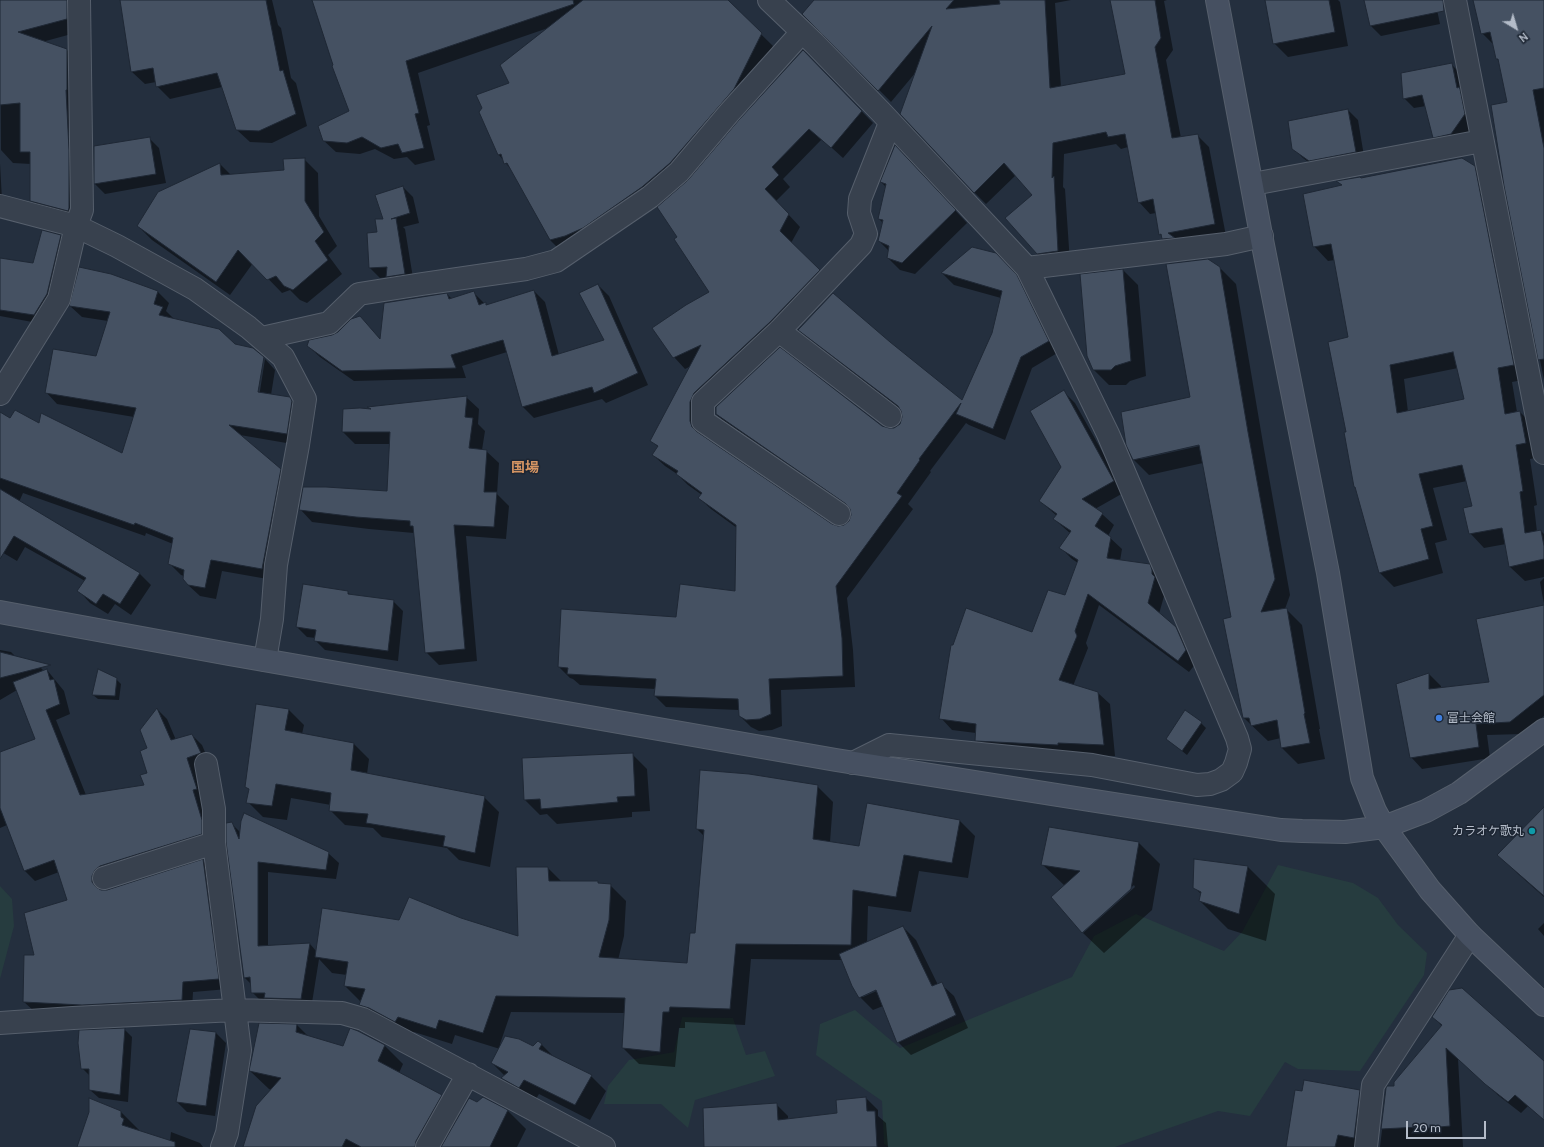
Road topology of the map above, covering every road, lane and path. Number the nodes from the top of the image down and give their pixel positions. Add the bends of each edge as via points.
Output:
1 (80, 0) edge
2 (769, 0) edge
3 (1217, 0) edge
4 (1455, 0) edge
5 (802, 32) junction
6 (890, 123) junction
7 (1482, 141) junction
8 (1253, 184) junction
9 (0, 206) edge
10 (76, 226) junction
11 (1262, 236) junction
12 (1027, 268) junction
13 (779, 330) junction
14 (262, 338) junction
15 (0, 394) edge
16 (890, 416) dead end
17 (1542, 428) edge
18 (1544, 453) edge
19 (839, 514) dead end
20 (0, 612) edge
21 (266, 660) junction
22 (1544, 730) edge
23 (853, 763) junction
24 (206, 764) dead end
25 (1384, 826) junction
26 (214, 843) junction
27 (104, 878) dead end
28 (1470, 935) junction
29 (1544, 1004) edge
30 (235, 1010) junction
31 (0, 1023) edge
32 (468, 1074) junction
33 (222, 1147) edge
34 (428, 1147) edge
35 (604, 1147) edge
36 (1366, 1147) edge

1 - 10 street via 82,210
2 - 5 street
3 - 8 street
4 - 7 street
5 - 6 street
5 - 14 street via 729,112 679,172 650,197 556,261 526,269 359,294 329,323
6 - 12 street
6 - 13 street via 860,199 859,213 866,234 861,245
7 - 8 street
7 - 17 street
8 - 11 street
9 - 10 street
10 - 14 street via 195,289
10 - 15 street via 59,300
11 - 12 street via 1226,244
11 - 25 street via 1328,573 1362,778 1372,806
12 - 23 street via 1108,434 1238,738 1240,749 1236,763 1232,772 1221,780 1198,785 1092,765 889,745
13 - 16 street
13 - 19 street via 703,402 703,421
14 - 21 street via 283,357 305,399 276,565
17 - 18 street
20 - 21 street
21 - 23 street
22 - 25 street via 1445,802 1405,820
23 - 25 street via 1281,830 1345,832
24 - 26 street via 214,809
25 - 28 street via 1430,890
26 - 27 street
26 - 30 street
28 - 29 street
28 - 36 street via 1373,1085
30 - 31 street
30 - 32 street via 342,1012 363,1019
30 - 33 street via 240,1050 227,1133
32 - 34 street
32 - 35 street

